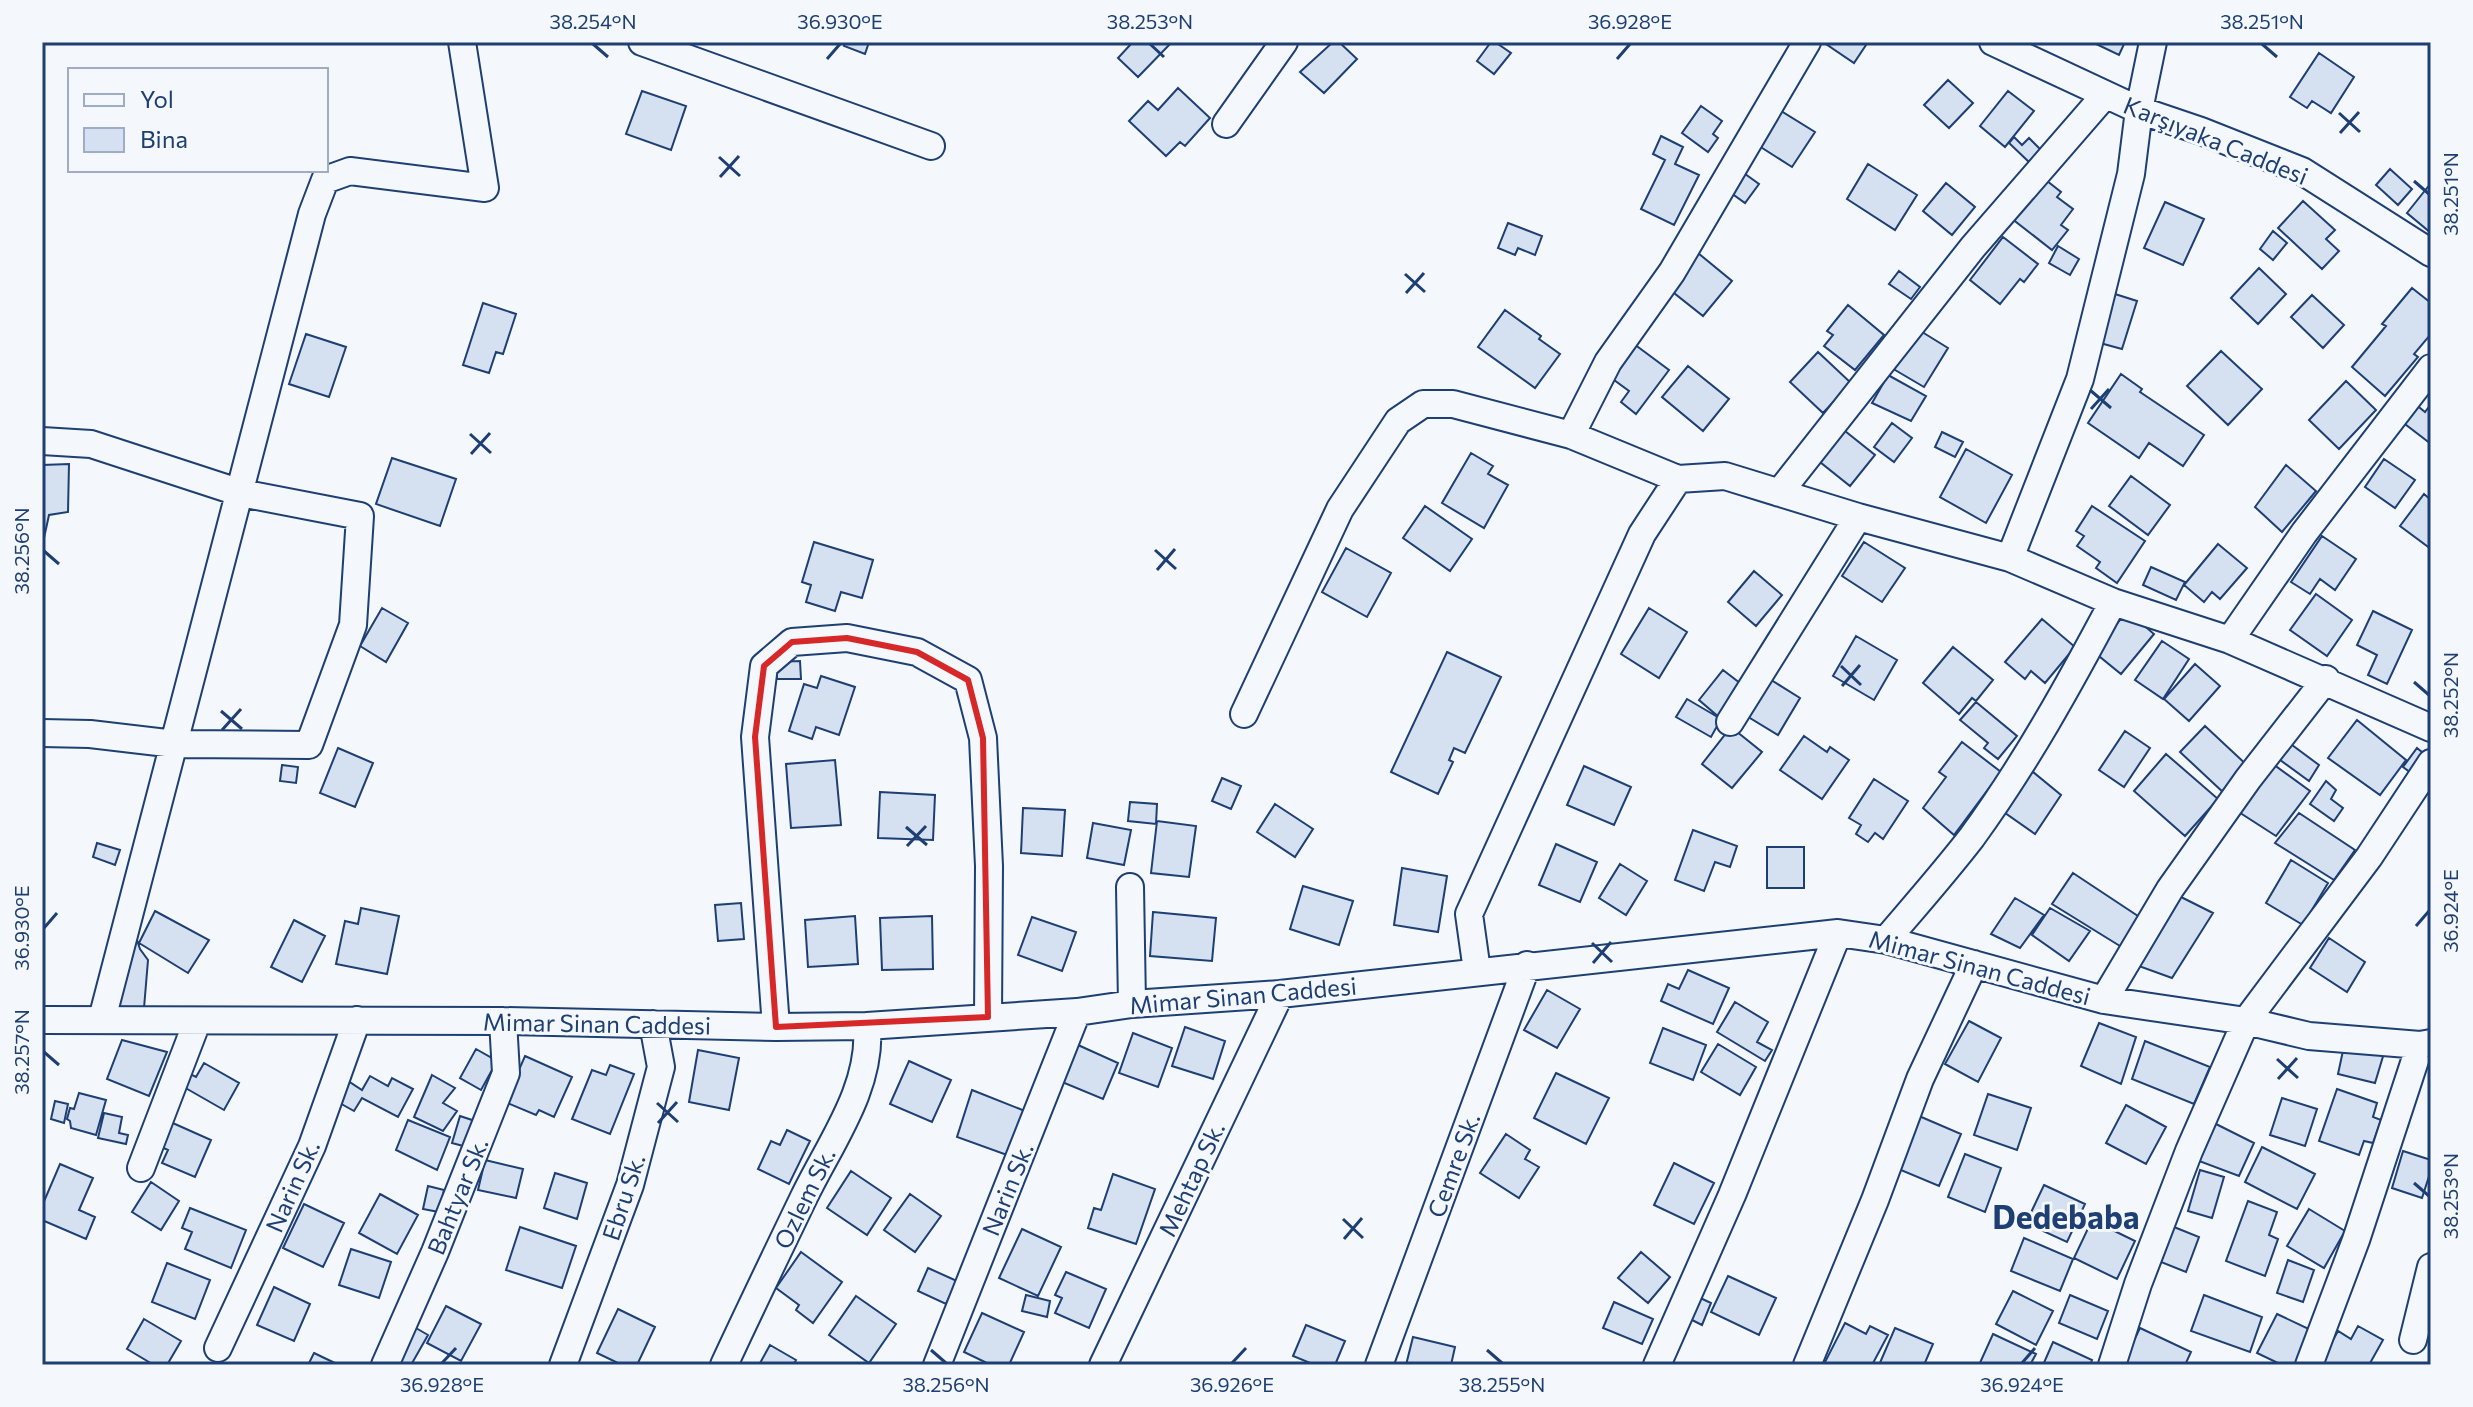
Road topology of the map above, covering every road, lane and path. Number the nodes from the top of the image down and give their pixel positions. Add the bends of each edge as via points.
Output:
1 (462, 42) edge
2 (642, 42) edge
3 (1284, 42) edge
4 (1807, 42) edge
5 (1993, 42) edge
6 (2153, 42) edge
7 (693, 51) edge
8 (2105, 95) junction
9 (2139, 110) junction
10 (1226, 124) dead end
11 (931, 146) dead end
12 (2431, 253) edge
13 (2431, 368) edge
14 (1571, 435) junction
15 (42, 441) edge
16 (1678, 479) junction
17 (241, 493) junction
18 (1779, 493) junction
19 (1858, 517) junction
20 (2010, 558) junction
21 (2113, 602) junction
22 (2230, 640) junction
23 (2326, 679) junction
24 (1244, 714) dead end
25 (1730, 722) dead end
26 (2431, 728) edge
27 (42, 733) edge
28 (175, 744) junction
29 (2431, 763) edge
30 (1130, 887) dead end
31 (1838, 933) junction
32 (1886, 940) junction
33 (1974, 964) junction
34 (1527, 965) junction
35 (1477, 971) junction
36 (1280, 994) junction
37 (2104, 1000) junction
38 (1132, 1004) junction
39 (1077, 1012) junction
40 (988, 1017) junction
41 (102, 1019) junction
42 (42, 1020) edge
43 (357, 1020) junction
44 (503, 1021) junction
45 (2246, 1021) junction
46 (197, 1022) junction
47 (653, 1024) junction
48 (867, 1026) junction
49 (776, 1027) junction
50 (2426, 1044) edge
51 (141, 1168) dead end
52 (2431, 1267) edge
53 (2413, 1340) dead end
54 (218, 1348) dead end
55 (385, 1365) edge
56 (563, 1365) edge
57 (724, 1365) edge
58 (937, 1365) edge
59 (1103, 1365) edge
60 (1379, 1365) edge
61 (1657, 1365) edge
62 (1807, 1365) edge
63 (2112, 1365) edge
64 (2309, 1365) edge

1 - 17 street via 485,188 350,171 325,180
2 - 7 street
3 - 10 street
4 - 14 street via 1672,272 1608,362
5 - 8 street, Karşıyaka Caddesi
6 - 9 street
7 - 11 street
8 - 9 street, Karşıyaka Caddesi
8 - 18 street via 1973,247
9 - 12 street, Karşıyaka Caddesi via 2302,171
9 - 20 street via 2131,174 2080,379
13 - 22 street via 2304,533
14 - 16 street
14 - 24 street via 1453,404 1423,404 1398,421 1340,509
15 - 17 street via 91,444
16 - 18 street via 1725,476
16 - 35 street via 1642,534 1469,914
17 - 28 street
17 - 28 street via 360,516 353,625 309,745
18 - 19 street
19 - 20 street
19 - 25 street
20 - 21 street
21 - 22 street
21 - 32 street via 2021,764 1972,836
22 - 23 street
23 - 26 street
23 - 37 street via 2170,889
27 - 28 street
28 - 41 street
29 - 45 street via 2369,857
30 - 38 street
31 - 32 street, Mimar Sinan Caddesi
31 - 34 street, Mimar Sinan Caddesi
31 - 61 street
32 - 33 street, Mimar Sinan Caddesi
33 - 37 street, Mimar Sinan Caddesi
33 - 62 street via 1920,1079
34 - 35 street, Mimar Sinan Caddesi
34 - 60 street, Cemre Sk.
35 - 36 street, Mimar Sinan Caddesi
36 - 38 street, Mimar Sinan Caddesi
36 - 59 street, Mehtap Sk.
37 - 45 street, Mimar Sinan Caddesi
38 - 39 street, Mimar Sinan Caddesi
39 - 40 street, Mimar Sinan Caddesi
39 - 58 street, Narin Sk.
40 - 48 street, Mimar Sinan Caddesi
40 - 49 street via 983,738 968,680 917,652 847,638 792,642 764,666 755,737
41 - 42 street, Mimar Sinan Caddesi
41 - 46 street, Mimar Sinan Caddesi
43 - 44 street, Mimar Sinan Caddesi
43 - 46 street, Mimar Sinan Caddesi
43 - 54 street, Narin Sk. via 312,1146
44 - 47 street, Mimar Sinan Caddesi
44 - 55 street, Bahtyar Sk. via 506,1073
45 - 50 street, Mimar Sinan Caddesi via 2309,1036
45 - 63 street via 2189,1151
46 - 51 street
47 - 49 street, Mimar Sinan Caddesi
47 - 56 street, Ebru Sk. via 661,1067 646,1126 630,1185
48 - 49 street, Mimar Sinan Caddesi
48 - 57 street, Ozlem Sk. via 869,1048 858,1090
50 - 64 street
52 - 53 street

